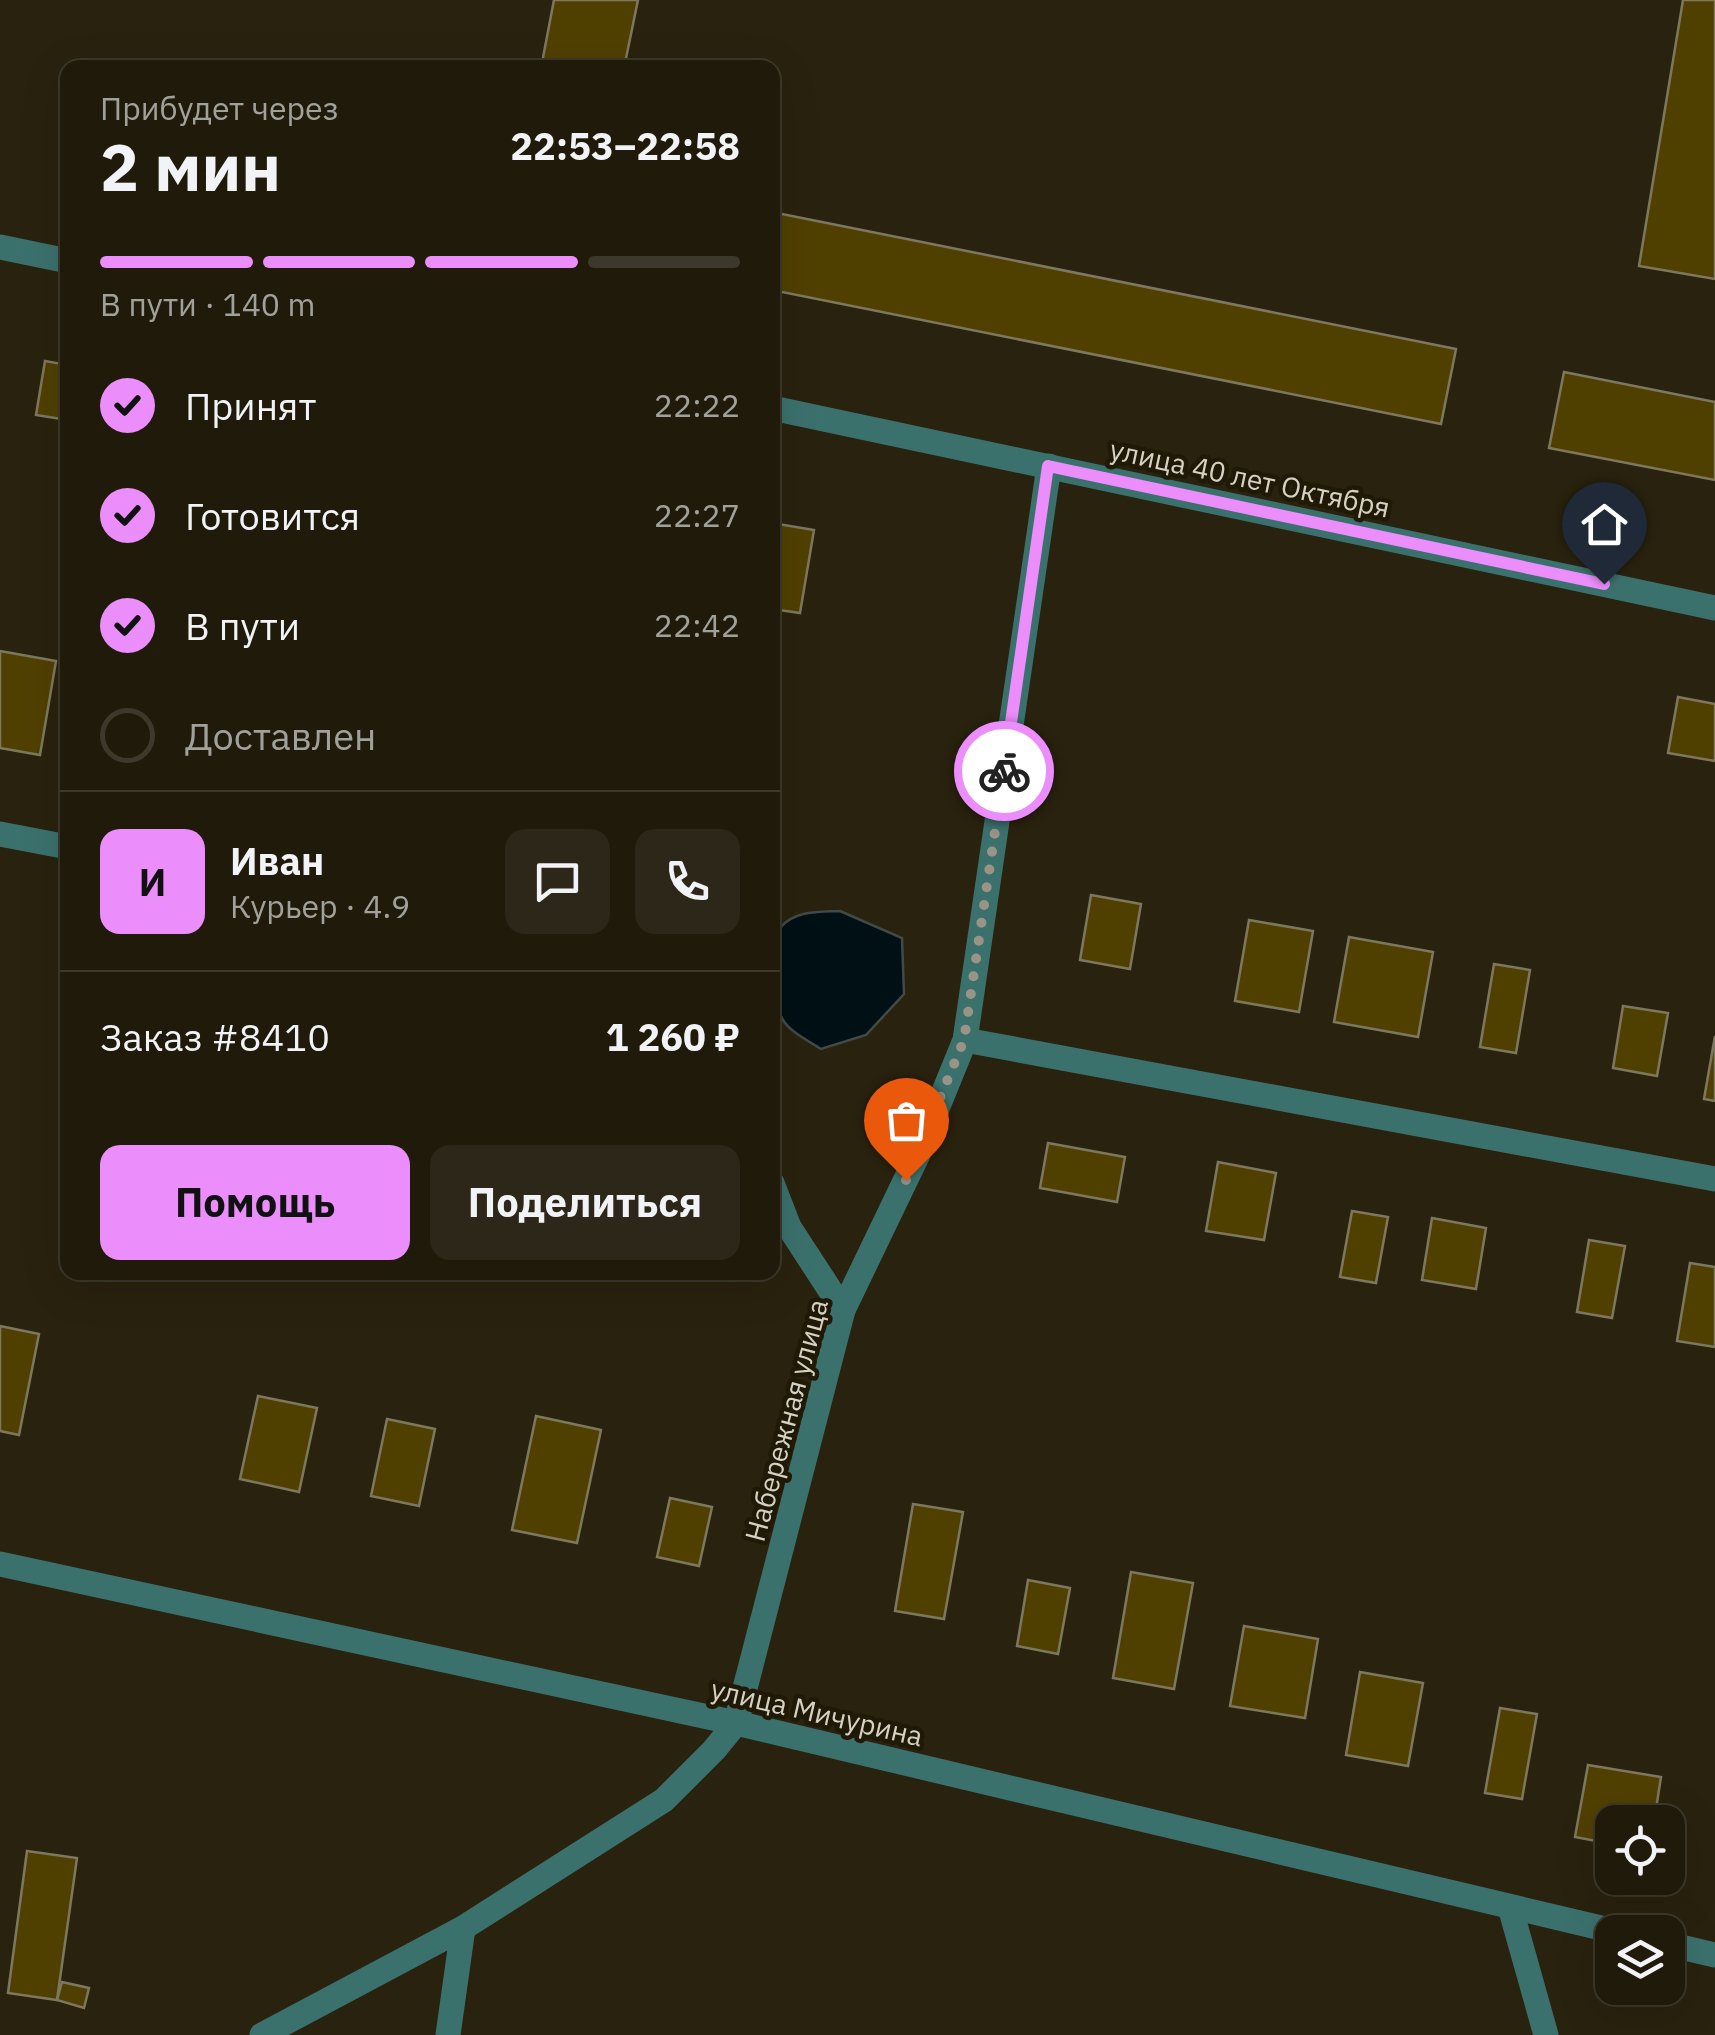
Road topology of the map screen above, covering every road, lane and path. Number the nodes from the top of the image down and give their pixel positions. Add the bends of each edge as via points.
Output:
1 (0, 246) edge
2 (60, 259) edge
3 (780, 410) edge
4 (1048, 466) junction
5 (1715, 608) edge
6 (0, 834) edge
7 (60, 845) edge
8 (964, 1040) junction
9 (1715, 1180) edge
10 (780, 1204) edge
11 (843, 1310) junction
12 (0, 1564) edge
13 (736, 1723) junction
14 (1510, 1907) junction
15 (1595, 1927) edge
16 (464, 1928) junction
17 (1685, 1948) edge
18 (1715, 1955) edge
19 (291, 2027) edge
20 (262, 2035) edge
21 (448, 2035) edge
22 (1546, 2035) edge

1 - 2 street
3 - 4 street, улица 40 лет Октября
4 - 5 street, улица 40 лет Октября
4 - 8 street, Набережная улица
6 - 7 street
8 - 9 street
8 - 11 street, Набережная улица
10 - 11 street
11 - 13 street, Набережная улица
12 - 13 street, улица Мичурина
13 - 14 street, улица Мичурина
13 - 16 street, Набережная улица via 664,1800
14 - 15 street, улица Мичурина
14 - 22 street
16 - 19 street, Набережная улица
16 - 21 street
17 - 18 street
19 - 20 street, Набережная улица

